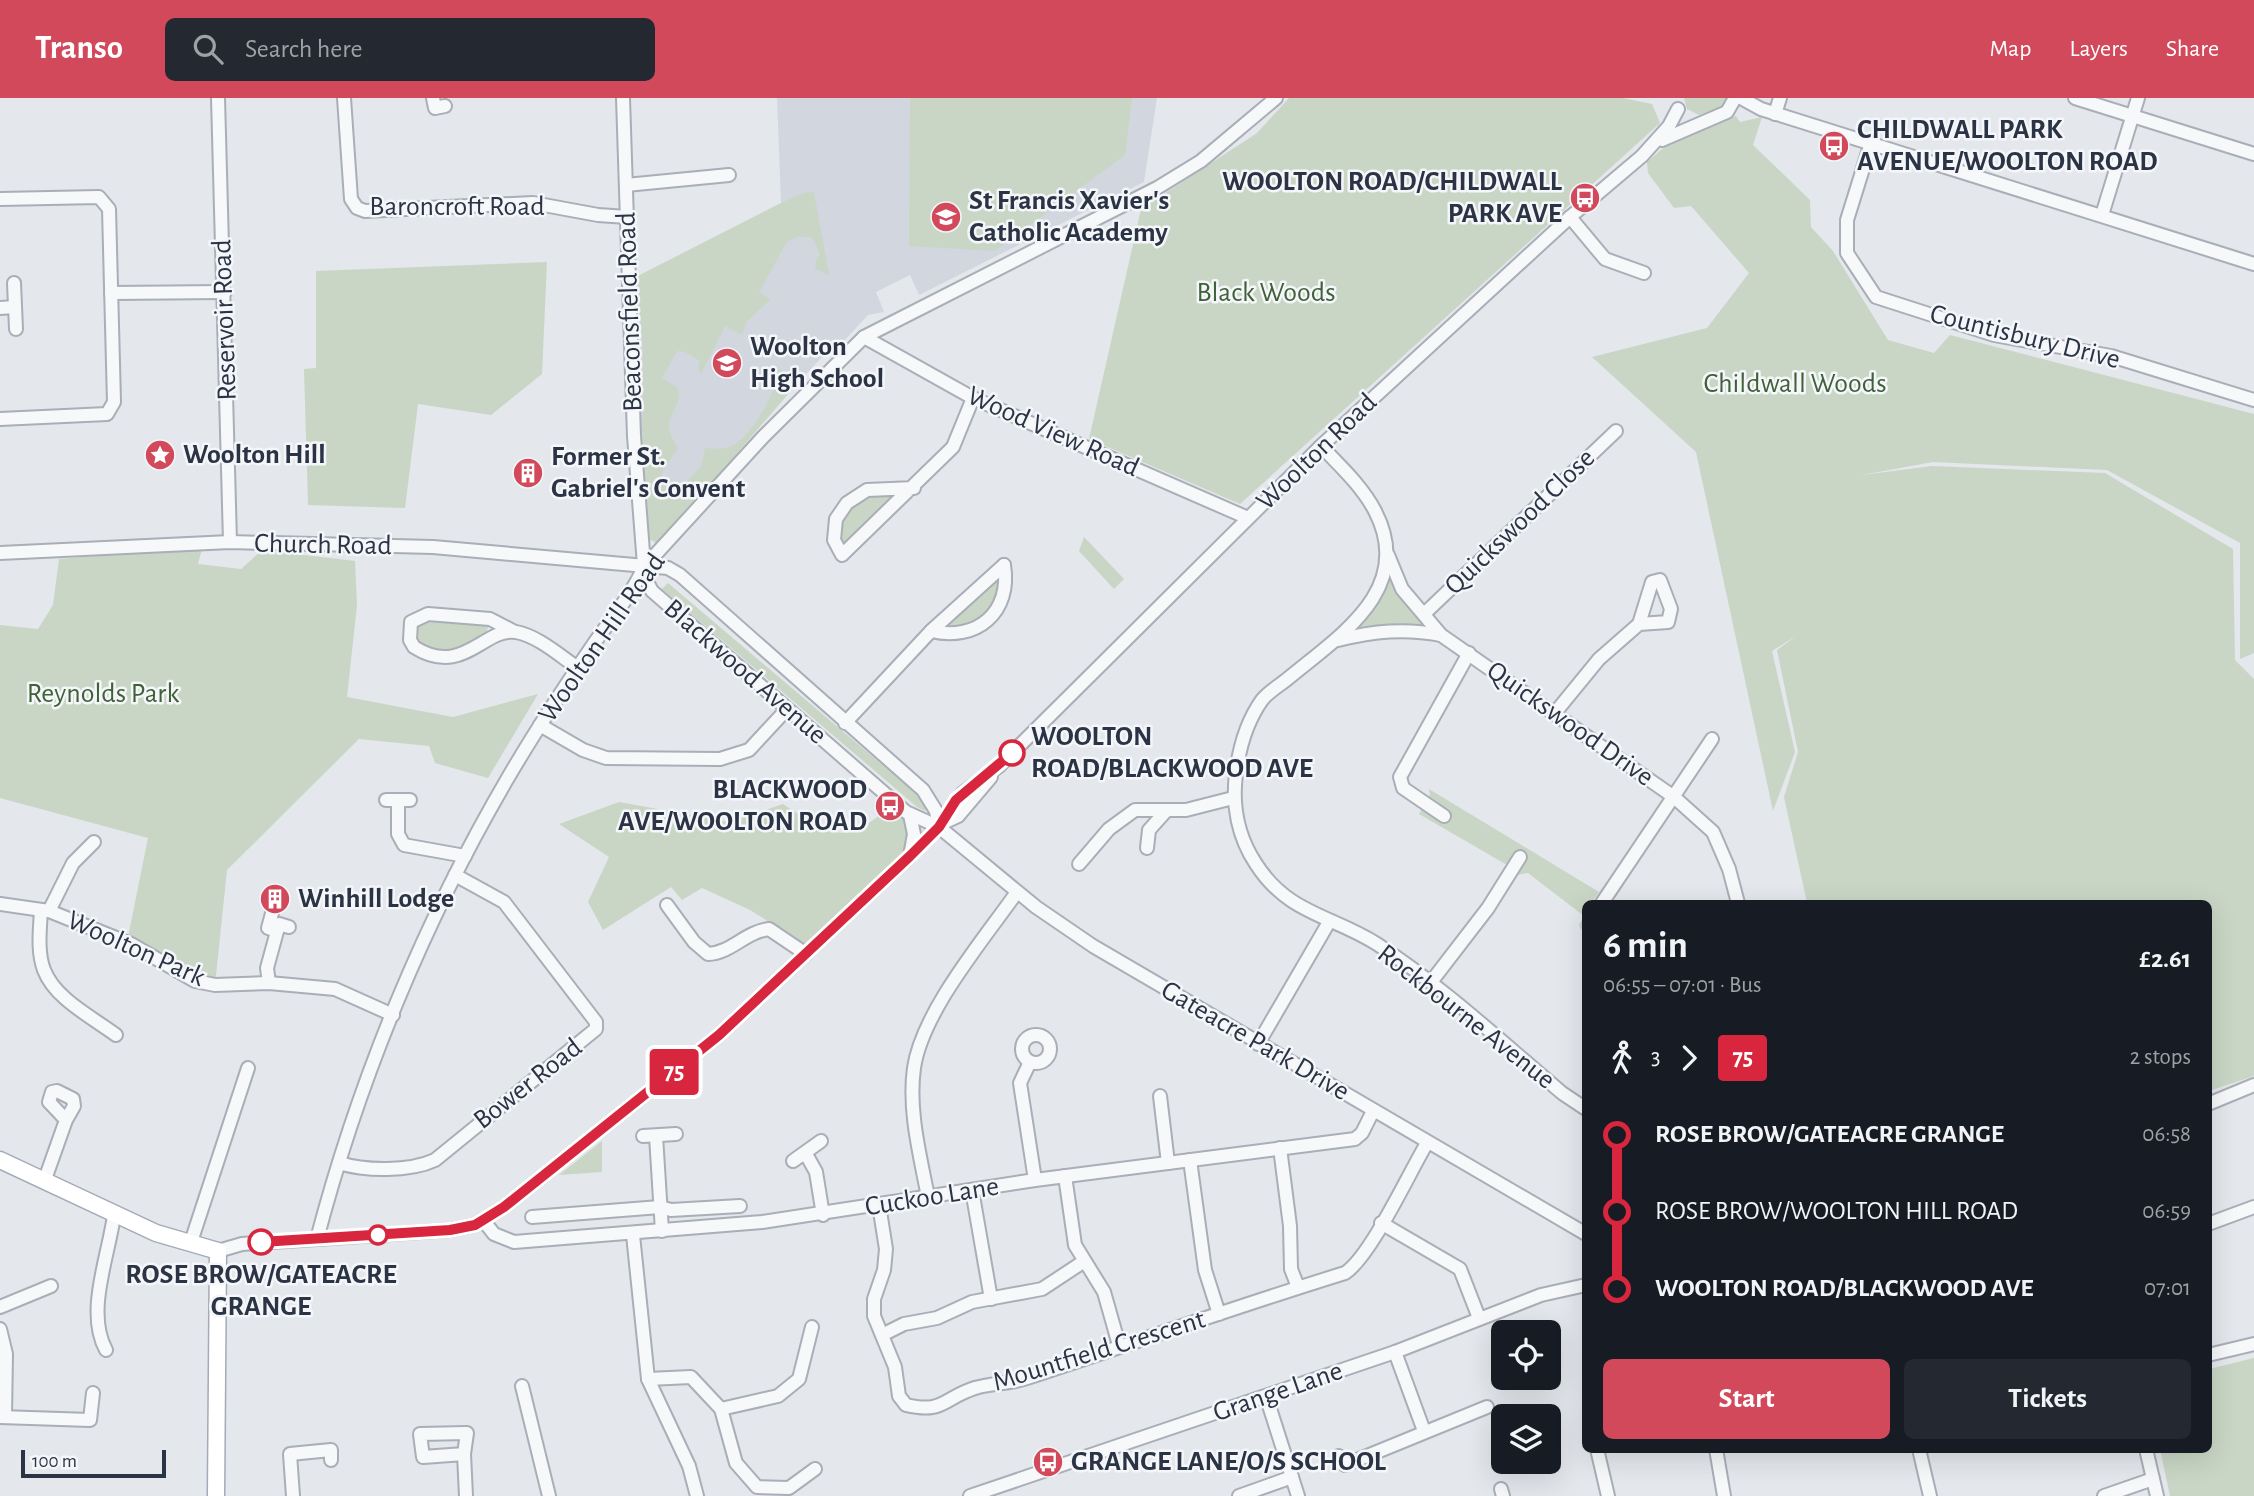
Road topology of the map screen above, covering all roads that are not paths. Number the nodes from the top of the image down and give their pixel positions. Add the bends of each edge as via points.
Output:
1 (218, 98) edge
2 (344, 98) edge
3 (623, 98) edge
4 (1276, 98) edge
5 (1735, 98) edge
6 (1741, 98) edge
7 (1780, 98) edge
8 (2075, 98) edge
9 (2138, 98) edge
10 (1677, 103) edge
11 (1761, 109) junction
12 (1723, 114) junction
13 (1775, 114) junction
14 (2132, 116) junction
15 (1703, 122) junction
16 (1871, 143) junction
17 (1648, 151) junction
18 (2254, 154) edge
19 (729, 175) dead end
20 (626, 185) junction
21 (0, 199) edge
22 (2102, 215) junction
23 (627, 217) junction
24 (1570, 217) junction
25 (2254, 264) edge
26 (1644, 273) dead end
27 (14, 283) dead end
28 (225, 292) junction
29 (111, 293) junction
30 (0, 307) edge
31 (15, 307) junction
32 (16, 329) dead end
33 (864, 337) junction
34 (973, 398) junction
35 (2254, 400) edge
36 (0, 419) edge
37 (1616, 431) dead end
38 (1321, 446) junction
39 (914, 488) junction
40 (1248, 518) junction
41 (230, 542) junction
42 (0, 553) edge
43 (1387, 554) junction
44 (644, 567) junction
45 (1424, 614) junction
46 (1639, 624) dead end
47 (931, 631) junction
48 (515, 632) junction
49 (1441, 635) junction
50 (1334, 641) junction
51 (1469, 653) junction
52 (578, 667) junction
53 (787, 709) junction
54 (1554, 714) junction
55 (845, 723) junction
56 (540, 725) junction
57 (1712, 739) dead end
58 (999, 766) junction
59 (923, 790) junction
60 (1674, 797) junction
61 (1233, 798) junction
62 (398, 800) dead end
63 (956, 800) junction
64 (1167, 810) junction
65 (910, 815) junction
66 (1444, 816) dead end
67 (940, 825) junction
68 (94, 842) dead end
69 (1147, 848) dead end
70 (465, 856) junction
71 (910, 856) junction
72 (1520, 857) dead end
73 (1079, 864) dead end
74 (455, 875) junction
75 (1017, 892) junction
76 (1604, 900) edge
77 (1737, 900) edge
78 (0, 904) edge
79 (667, 905) dead end
80 (274, 906) dead end
81 (45, 910) junction
82 (1329, 922) junction
83 (806, 954) junction
84 (1431, 982) junction
85 (269, 983) junction
86 (393, 1015) junction
87 (116, 1035) dead end
88 (1258, 1044) junction
89 (1030, 1062) dead end
90 (247, 1068) dead end
91 (2254, 1085) edge
92 (1160, 1096) dead end
93 (2212, 1102) edge
94 (1582, 1106) edge
95 (1373, 1111) junction
96 (66, 1120) dead end
97 (676, 1134) dead end
98 (821, 1141) dead end
99 (1427, 1143) junction
100 (1280, 1148) junction
101 (806, 1154) junction
102 (0, 1160) edge
103 (1190, 1160) junction
104 (793, 1161) dead end
105 (339, 1163) junction
106 (1168, 1163) junction
107 (1065, 1176) junction
108 (1035, 1180) junction
109 (44, 1182) junction
110 (972, 1190) junction
111 (928, 1196) junction
112 (879, 1205) junction
113 (740, 1206) dead end
114 (2254, 1206) edge
115 (660, 1207) junction
116 (114, 1215) junction
117 (823, 1215) junction
118 (532, 1217) dead end
119 (483, 1220) junction
120 (2212, 1222) edge
121 (1381, 1223) junction
122 (662, 1231) junction
123 (1582, 1232) edge
124 (633, 1235) junction
125 (317, 1240) junction
126 (191, 1242) junction
127 (218, 1251) junction
128 (1083, 1262) junction
129 (51, 1286) dead end
130 (1582, 1286) edge
131 (1298, 1287) junction
132 (991, 1298) junction
133 (0, 1307) edge
134 (1219, 1314) junction
135 (1479, 1318) junction
136 (812, 1327) dead end
137 (0, 1329) edge
138 (882, 1335) junction
139 (2254, 1344) edge
140 (1119, 1345) junction
141 (106, 1350) dead end
142 (1395, 1352) junction
143 (2212, 1354) edge
144 (648, 1379) junction
145 (523, 1386) dead end
146 (93, 1393) dead end
147 (1266, 1396) junction
148 (1486, 1407) dead end
149 (721, 1409) junction
150 (3, 1416) edge
151 (1424, 1431) junction
152 (1598, 1453) edge
153 (1717, 1453) edge
154 (1920, 1453) edge
155 (2147, 1453) edge
156 (464, 1454) dead end
157 (1339, 1456) dead end
158 (331, 1460) dead end
159 (815, 1469) dead end
160 (1292, 1477) junction
161 (2153, 1479) junction
162 (216, 1496) edge
163 (293, 1496) edge
164 (466, 1496) edge
165 (549, 1496) edge
166 (697, 1496) edge
167 (970, 1496) edge
168 (1239, 1496) edge
169 (1298, 1496) edge
170 (1608, 1496) edge
171 (1724, 1496) edge
172 (1930, 1496) edge
173 (2104, 1496) edge
174 (2157, 1496) edge

1 - 28 street, Reservoir Road
2 - 23 street, Baroncroft Road via 351,199 357,208 533,203
3 - 20 street, Beaconsfield Road
4 - 33 street, Woolton Hill Road via 1201,162 1157,188
5 - 12 street
6 - 11 street
7 - 13 street
8 - 14 street
9 - 14 street
10 - 15 street via 1689,120
10 - 17 street, Woolton Road via 1669,126
11 - 12 street, Woolton Road
11 - 13 street
12 - 15 street, Woolton Road
13 - 16 street
14 - 18 street
14 - 22 street
15 - 17 street, Woolton Road via 1677,131
16 - 22 street
16 - 35 street, Countisbury Drive via 1847,220 1847,253 1875,297 1994,335 2111,356
17 - 24 street, Woolton Road
19 - 20 street
20 - 23 street, Beaconsfield Road
21 - 29 street via 99,197 109,209
22 - 25 street
23 - 44 street, Beaconsfield Road via 634,436
24 - 26 street via 1605,259
24 - 38 street, Woolton Road
27 - 31 street
28 - 29 street
28 - 41 street, Reservoir Road
29 - 36 street via 114,402 107,414
30 - 31 street
31 - 32 street
33 - 34 street, Wood View Road
33 - 44 street, Woolton Hill Road via 763,437
34 - 39 street via 953,447
34 - 40 street, Wood View Road
37 - 45 street, Quickswood Close
38 - 40 street, Woolton Road
38 - 43 street via 1368,498
39 - 39 street via 883,517 842,555 834,540 836,519 847,503 867,490
40 - 58 street, Woolton Road
41 - 42 street, Church Road
41 - 44 street, Church Road via 433,547
43 - 45 street, Quickswood Drive via 1402,589
43 - 50 street, Rockbourne Avenue via 1373,600
44 - 52 street, Woolton Hill Road
44 - 53 street, Blackwood Avenue via 647,584 657,596
44 - 55 street, Blackwood Avenue via 668,568 680,575
45 - 49 street, Quickswood Drive
46 - 54 street via 1599,659
47 - 47 street via 959,634 989,621 1004,592 1004,565
47 - 55 street
48 - 48 street via 494,636 457,655 439,657 414,647 409,630 418,616 428,614 490,619
48 - 52 street
49 - 50 street, Rockbourne Avenue via 1381,631
49 - 51 street, Quickswood Drive
50 - 61 street, Rockbourne Avenue via 1263,699 1238,749
51 - 54 street, Quickswood Drive
51 - 66 street via 1400,777 1403,788
52 - 56 street, Woolton Hill Road
53 - 56 street via 754,746 720,759 606,758
53 - 65 street, Blackwood Avenue
54 - 60 street, Quickswood Drive
55 - 59 street, Blackwood Avenue
56 - 70 street, Woolton Hill Road
57 - 60 street
58 - 63 street, Woolton Road
58 - 67 street, Woolton Road via 958,816
59 - 63 street, Blackwood Avenue
59 - 67 street, Blackwood Avenue
60 - 76 street
60 - 77 street, Quickswood Drive via 1713,832
61 - 64 street
61 - 82 street, Rockbourne Avenue via 1241,835 1273,889 1298,908
62 - 70 street via 398,834 404,845
63 - 67 street, Woolton Road
64 - 69 street via 1149,830
64 - 73 street via 1135,810 1109,829
65 - 67 street, Blackwood Avenue
65 - 71 street via 914,829
67 - 71 street, Woolton Road
67 - 75 street, Gateacre Park Drive
68 - 81 street via 73,863
70 - 74 street, Woolton Hill Road
71 - 83 street, Woolton Road
72 - 84 street via 1488,908
74 - 86 street, Woolton Hill Road
74 - 105 street, Bower Road via 508,906 596,1022 596,1029 435,1160 408,1167
75 - 88 street, Gateacre Park Drive via 1093,946
75 - 111 street via 933,1014 921,1039 912,1094
78 - 81 street, Woolton Park
79 - 83 street via 708,954 720,954 754,931 769,929
80 - 85 street via 268,928 283,929 267,968
81 - 85 street, Woolton Park via 131,944 195,981
81 - 87 street via 40,944 44,970 61,995
82 - 84 street, Rockbourne Avenue via 1374,943
82 - 88 street
83 - 119 street, Woolton Road via 719,1035
84 - 94 street, Rockbourne Avenue
85 - 86 street, Woolton Park via 335,989
86 - 105 street, Woolton Hill Road
88 - 95 street, Gateacre Park Drive
89 - 108 street via 1020,1083
90 - 126 street
91 - 93 street
92 - 106 street
95 - 99 street, Gateacre Park Drive
95 - 100 street, Cuckoo Lane via 1363,1133 1354,1139
96 - 109 street
97 - 115 street via 650,1136
98 - 101 street
99 - 121 street, Mountfield Crescent
99 - 123 street, Gateacre Park Drive
100 - 103 street, Cuckoo Lane
100 - 131 street via 1288,1244
101 - 104 street
101 - 117 street via 816,1172
102 - 109 main road
103 - 106 street, Cuckoo Lane
103 - 134 street via 1205,1270
105 - 125 street, Woolton Hill Road
106 - 107 street, Cuckoo Lane
107 - 108 street, Cuckoo Lane
107 - 128 street via 1074,1245
108 - 110 street, Cuckoo Lane
109 - 116 main road
110 - 111 street, Cuckoo Lane
110 - 132 street
111 - 112 street, Cuckoo Lane
112 - 117 street, Cuckoo Lane
112 - 138 street, Mountfield Crescent via 886,1249 874,1316
113 - 115 street
114 - 120 street
115 - 118 street
115 - 122 street
116 - 126 main road
116 - 141 street via 98,1317
117 - 122 street, Cuckoo Lane
119 - 124 street, Cuckoo Lane via 494,1234 514,1242
119 - 125 street via 450,1230
121 - 131 street, Mountfield Crescent via 1354,1267
121 - 135 street via 1460,1269
122 - 124 street, Cuckoo Lane
124 - 144 street
125 - 127 street via 242,1244
126 - 127 main road
127 - 162 main road
128 - 132 street via 1042,1289
128 - 140 street via 1104,1292
129 - 133 street
130 - 135 street, Grange Lane via 1541,1295
131 - 134 street, Mountfield Crescent
132 - 138 street
134 - 140 street, Mountfield Crescent
135 - 142 street, Grange Lane
136 - 149 street via 799,1379 779,1396
137 - 150 street via 6,1354
138 - 140 street, Mountfield Crescent via 895,1367 899,1396 906,1405 926,1410 977,1388 1024,1379
139 - 143 street
142 - 147 street, Grange Lane
142 - 151 street
144 - 149 street via 691,1377
144 - 166 street via 689,1466
145 - 165 street
146 - 150 street via 90,1420
147 - 160 street
147 - 167 street, Grange Lane
148 - 151 street
149 - 159 street via 736,1463 757,1487 789,1488
151 - 157 street via 1345,1465
152 - 170 street
153 - 171 street
154 - 172 street
155 - 161 street
156 - 164 street
158 - 163 street via 331,1450 290,1454
160 - 168 street
160 - 169 street
161 - 173 street
161 - 174 street

